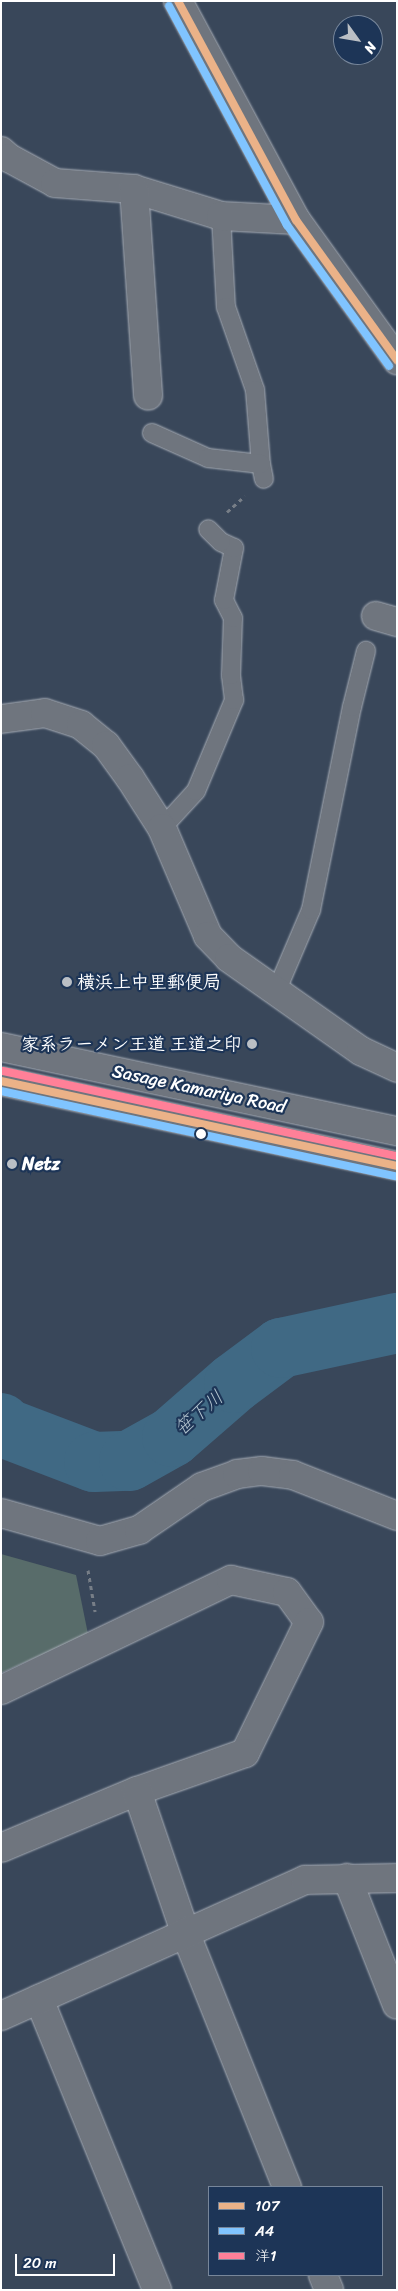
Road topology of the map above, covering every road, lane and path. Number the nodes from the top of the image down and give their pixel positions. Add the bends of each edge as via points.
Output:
1 (178, 1) edge
2 (1, 151) edge
3 (134, 189) junction
4 (221, 216) junction
5 (296, 220) junction
6 (397, 360) edge
7 (148, 396) dead end
8 (152, 433) dead end
9 (263, 471) junction
10 (208, 529) joint
11 (366, 650) dead end
12 (1, 719) edge
13 (162, 828) junction
14 (276, 992) junction
15 (1, 1047) edge
16 (397, 1068) edge
17 (1, 1081) edge
18 (397, 1131) edge
19 (397, 1166) edge
20 (1, 1512) edge
21 (397, 1516) edge
22 (87, 1566) dead end
23 (96, 1615) dead end
24 (1, 1690) edge
25 (137, 1791) junction
26 (1, 1848) edge
27 (347, 1878) junction
28 (397, 1878) edge
29 (185, 1932) junction
30 (39, 1999) junction
31 (397, 2005) edge
32 (1, 2016) edge
33 (287, 2186) edge
34 (322, 2276) edge
35 (157, 2290) edge
36 (328, 2290) edge

1 - 5 street
2 - 3 street via 55,182
3 - 4 street
3 - 7 street
4 - 5 street
4 - 9 lane via 226,307 255,390
5 - 6 street
8 - 9 lane via 208,458
9 - 10 path
10 - 13 lane via 221,542 234,548 224,600 232,618 234,700 196,791
11 - 14 lane via 311,910
12 - 13 street via 45,713 81,725 106,745
13 - 14 street via 208,936 228,958
14 - 16 street via 360,1052
15 - 18 street, Sasage Kamariya Road
17 - 19 street, Sasage Kamariya Road
20 - 21 street via 100,1541 139,1530 202,1487 237,1474 262,1471 293,1475
22 - 23 path
24 - 25 street via 232,1580 288,1592 309,1622 246,1753
25 - 26 street
25 - 29 street
27 - 28 street
27 - 29 street via 305,1880
27 - 31 street
29 - 30 street
29 - 33 street
30 - 32 street
30 - 35 street
34 - 36 street

